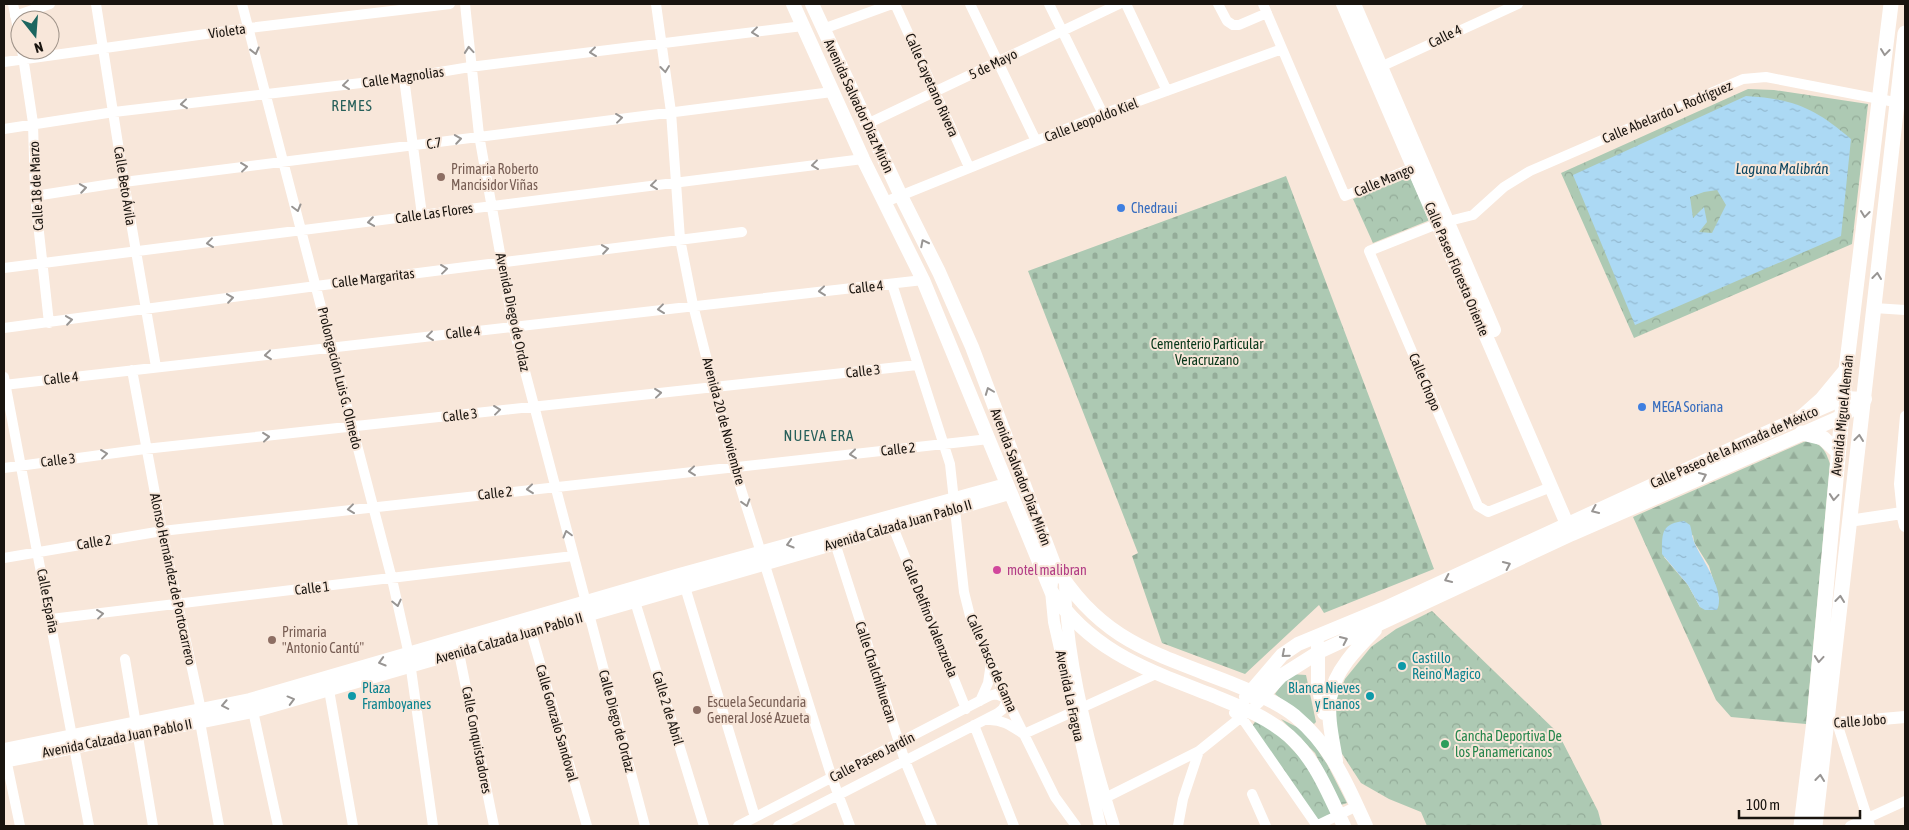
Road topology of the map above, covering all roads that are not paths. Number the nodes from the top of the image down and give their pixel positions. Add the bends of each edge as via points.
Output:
1 (50, 4) edge
2 (96, 4) edge
3 (242, 4) edge
4 (450, 4) edge
5 (464, 4) edge
6 (656, 4) edge
7 (793, 4) edge
8 (812, 4) edge
9 (894, 4) edge
10 (970, 4) edge
11 (1049, 4) edge
12 (1119, 4) edge
13 (1126, 4) edge
14 (1218, 4) edge
15 (1343, 4) edge
16 (1354, 4) edge
17 (1518, 4) edge
18 (1891, 4) edge
19 (1265, 8) edge
20 (32, 10) edge
21 (803, 26) junction
22 (249, 28) junction
23 (822, 29) junction
24 (1062, 30) junction
25 (1905, 33) edge
26 (662, 43) junction
27 (1282, 49) junction
28 (103, 50) junction
29 (60, 52) edge
30 (24, 60) edge
31 (998, 61) junction
32 (470, 67) junction
33 (1376, 68) junction
34 (404, 78) junction
35 (1167, 91) junction
36 (832, 92) junction
37 (936, 92) junction
38 (266, 95) junction
39 (1879, 101) junction
40 (1901, 104) edge
41 (114, 112) junction
42 (671, 112) junction
43 (1103, 114) junction
44 (33, 123) junction
45 (867, 124) junction
46 (4, 128) edge
47 (479, 135) junction
48 (1036, 141) junction
49 (413, 146) junction
50 (863, 159) junction
51 (284, 163) junction
52 (1418, 165) junction
53 (969, 167) junction
54 (124, 182) junction
55 (677, 182) junction
56 (900, 194) junction
57 (35, 196) junction
58 (885, 202) junction
59 (491, 206) junction
60 (422, 215) junction
61 (1442, 223) junction
62 (303, 231) junction
63 (742, 232) dead end
64 (680, 238) junction
65 (1369, 251) joint
66 (137, 252) junction
67 (502, 262) junction
68 (41, 264) junction
69 (4, 268) edge
70 (923, 280) junction
71 (892, 284) junction
72 (316, 286) junction
73 (693, 305) junction
74 (1874, 308) junction
75 (148, 310) junction
76 (1905, 310) edge
77 (49, 323) junction
78 (513, 326) junction
79 (942, 326) junction
80 (4, 328) edge
81 (333, 347) junction
82 (972, 347) junction
83 (917, 365) junction
84 (156, 367) junction
85 (132, 370) junction
86 (1846, 370) junction
87 (4, 382) edge
88 (714, 387) junction
89 (1844, 398) junction
90 (1864, 399) junction
91 (533, 406) junction
92 (1803, 416) junction
93 (1843, 416) junction
94 (1905, 416) edge
95 (353, 428) junction
96 (1802, 433) junction
97 (989, 439) junction
98 (943, 444) junction
99 (145, 449) junction
100 (1838, 452) junction
101 (20, 465) junction
102 (734, 467) junction
103 (4, 468) edge
104 (1668, 485) junction
105 (555, 486) junction
106 (1551, 487) junction
107 (1008, 489) junction
108 (1903, 495) edge
109 (955, 503) junction
110 (374, 506) junction
111 (1902, 513) junction
112 (1849, 521) junction
113 (1905, 526) edge
114 (893, 527) junction
115 (1573, 527) junction
116 (162, 532) junction
117 (835, 543) junction
118 (38, 551) junction
119 (573, 556) junction
120 (4, 558) edge
121 (763, 558) junction
122 (1054, 564) junction
123 (392, 579) junction
124 (1065, 583) junction
125 (685, 588) junction
126 (1051, 591) junction
127 (634, 596) junction
128 (179, 604) junction
129 (587, 608) junction
130 (1066, 613) junction
131 (51, 619) junction
132 (1380, 624) junction
133 (529, 625) junction
134 (1316, 636) junction
135 (1320, 652) junction
136 (459, 653) junction
137 (125, 659) dead end
138 (410, 661) junction
139 (991, 662) junction
140 (1156, 674) junction
141 (329, 690) junction
142 (1256, 694) junction
143 (1006, 699) junction
144 (980, 701) junction
145 (966, 709) junction
146 (1078, 710) junction
147 (252, 711) junction
148 (1239, 714) junction
149 (201, 716) junction
150 (1905, 717) edge
151 (1826, 722) junction
152 (979, 723) junction
153 (138, 729) junction
154 (1024, 734) junction
155 (75, 741) junction
156 (1333, 742) junction
157 (899, 743) junction
158 (1199, 751) junction
159 (4, 754) edge
160 (905, 761) junction
161 (1336, 762) junction
162 (832, 778) junction
163 (1252, 794) dead end
164 (839, 795) junction
165 (1099, 801) junction
166 (1905, 801) edge
167 (1357, 806) junction
168 (755, 817) junction
169 (1342, 820) edge
170 (1869, 822) edge
171 (20, 826) edge
172 (89, 826) edge
173 (153, 826) edge
174 (219, 826) edge
175 (278, 826) edge
176 (353, 826) edge
177 (433, 826) edge
178 (494, 826) edge
179 (587, 826) edge
180 (646, 826) edge
181 (704, 826) edge
182 (738, 826) edge
183 (778, 826) edge
184 (850, 826) edge
185 (932, 826) edge
186 (1014, 826) edge
187 (1076, 826) edge
188 (1100, 826) edge
189 (1114, 826) edge
190 (1178, 826) edge
191 (1266, 826) edge
192 (1317, 826) edge
193 (1366, 826) edge
194 (1801, 826) edge
195 (1815, 826) edge
196 (1850, 826) edge

1 - 20 street
2 - 28 street, Calle Beto Ávila
3 - 22 street, Prolongación Luis G. Olmedo
4 - 22 street, Violeta
32 -> 5 street, Avenida Diego de Ordaz
6 - 26 street, Avenida 20 de Noviembre
7 - 21 main road, Avenida Salvador Díaz Mirón
8 - 23 main road, Avenida Salvador Díaz Mirón
9 - 23 street
9 - 37 street, Calle Cayetano Rivera
10 - 31 street
11 - 24 street
12 - 24 street, 5 de Mayo
13 - 35 street
14 - 19 street via 1232,25 1239,25
15 - 33 main road, Calle Paseo Floresta Oriente
16 - 33 main road, Calle Paseo Floresta Oriente
17 - 33 street, Calle 4
18 -> 39 main road, Avenida Miguel Alemán
19 - 27 street
21 -> 26 street, Calle Magnolias
21 - 36 main road, Avenida Salvador Díaz Mirón
22 - 28 street, Violeta
22 -> 38 street, Prolongación Luis G. Olmedo
23 - 45 main road, Avenida Salvador Díaz Mirón
24 - 31 street, 5 de Mayo
24 - 43 street
25 - 40 main road, Avenida Miguel Alemán
26 -> 32 street, Calle Magnolias
26 -> 42 street, Avenida 20 de Noviembre
27 - 35 street, Calle Leopoldo Kiel
27 - 52 street, Calle Mango via 1345,196
28 - 29 street, Violeta
28 - 41 street, Calle Beto Ávila
30 - 44 street, Calle 18 de Marzo
31 - 37 street, 5 de Mayo
31 - 48 street
32 - 34 street, Calle Magnolias
32 - 47 street, Avenida Diego de Ordaz
33 - 52 main road, Calle Paseo Floresta Oriente
34 -> 38 street, Calle Magnolias
34 - 49 street
35 - 43 street, Calle Leopoldo Kiel
36 - 42 street, C.7
36 - 50 main road, Avenida Salvador Díaz Mirón
37 - 45 street, 5 de Mayo
37 - 53 street, Calle Cayetano Rivera
38 -> 41 street, Calle Magnolias
38 - 51 street, Prolongación Luis G. Olmedo
39 - 40 street, Calle Abelardo L. Rodríguez
39 - 61 street, Calle Abelardo L. Rodríguez via 1766,77 1743,79 1530,171 1504,187 1473,216
39 -> 86 main road, Avenida Miguel Alemán
74 -> 40 main road, Avenida Miguel Alemán
41 - 44 street, Calle Magnolias
41 - 54 street, Calle Beto Ávila
47 -> 42 street, C.7
42 - 55 street, Avenida 20 de Noviembre
43 - 48 street, Calle Leopoldo Kiel
44 - 46 street, Calle Magnolias
44 - 57 street, Calle 18 de Marzo
45 - 56 main road, Avenida Salvador Díaz Mirón
49 -> 47 street, C.7
47 - 59 street, Avenida Diego de Ordaz
48 - 53 street, Calle Leopoldo Kiel
49 - 51 street, C.7
49 - 60 street
50 -> 55 street, Calle Las Flores
50 - 58 main road, Avenida Salvador Díaz Mirón
54 -> 51 street, C.7
51 -> 62 street, Prolongación Luis G. Olmedo
52 - 61 main road, Calle Paseo Floresta Oriente
53 - 56 street, Calle Leopoldo Kiel
57 -> 54 street, C.7
54 - 66 street, Calle Beto Ávila
55 -> 59 street, Calle Las Flores
55 - 64 street, Avenida 20 de Noviembre
56 - 58 street, Calle Leopoldo Kiel
82 -> 56 main road, Avenida Salvador Díaz Mirón
57 - 68 street, Calle 18 de Marzo
58 - 70 main road, Avenida Salvador Díaz Mirón
59 - 60 street, Calle Las Flores
59 - 67 street, Avenida Diego de Ordaz
60 -> 62 street, Calle Las Flores
61 - 65 street, Calle Abelardo L. Rodríguez
61 - 106 main road, Calle Paseo Floresta Oriente
61 - 115 main road, Calle Paseo Floresta Oriente
62 -> 66 street, Calle Las Flores
62 - 72 street, Prolongación Luis G. Olmedo
63 - 64 street, Calle Margaritas
67 -> 64 street, Calle Margaritas
64 - 73 street, Avenida 20 de Noviembre
65 - 106 street, Calle Chopo via 1478,506 1484,512
66 - 68 street, Calle Las Flores
66 - 75 street, Calle Beto Ávila
72 -> 67 street, Calle Margaritas
67 - 78 street, Avenida Diego de Ordaz
68 - 69 street, Calle Las Flores
68 - 77 street, Calle 18 de Marzo
70 - 71 street, Calle 4
70 - 79 main road, Avenida Salvador Díaz Mirón
71 -> 73 street, Calle 4
71 - 83 street, Calle Vasco de Gama
75 -> 72 street, Calle Margaritas
72 - 81 street, Prolongación Luis G. Olmedo
73 -> 78 street, Calle 4
73 - 88 street, Avenida 20 de Noviembre
74 - 76 street
74 - 90 main road, Avenida Miguel Alemán
77 -> 75 street, Calle Margaritas
75 - 84 street, Calle Beto Ávila
77 - 80 street, Calle Margaritas
78 -> 81 street, Calle 4
78 - 91 street, Avenida Diego de Ordaz
79 - 82 main road via 949,329 963,349
79 - 97 main road, Avenida Salvador Díaz Mirón
81 -> 84 street, Calle 4
81 - 95 street, Prolongación Luis G. Olmedo
122 -> 82 main road, Avenida Salvador Díaz Mirón
83 - 88 street, Calle 3
83 - 98 street, Calle Vasco de Gama
84 - 85 street, Calle 4
85 - 87 street, Calle 4
85 - 99 street, Alonso Hernández de Portocarrero
86 - 89 main road, Avenida Miguel Alemán
86 - 92 main road
87 - 101 street, Calle España
91 -> 88 street, Calle 3
88 - 102 street, Avenida 20 de Noviembre
89 - 90 main road, Calle Paseo de la Armada de México
89 - 92 main road, Calle Paseo de la Armada de México
89 - 93 main road, Avenida Miguel Alemán
90 - 93 main road, Calle Paseo de la Armada de México
112 -> 90 main road, Avenida Miguel Alemán
95 -> 91 street, Calle 3
91 - 105 street, Avenida Diego de Ordaz
92 - 104 main road, Calle Paseo de la Armada de México
93 - 96 main road, Calle Paseo de la Armada de México
93 - 100 main road, Avenida Miguel Alemán
94 - 108 street
99 -> 95 street, Calle 3
95 - 110 street, Prolongación Luis G. Olmedo
96 - 100 main road via 1822,438
104 -> 96 main road, Calle Paseo de la Armada de México
97 - 98 street, Calle 2
97 - 107 main road, Avenida Salvador Díaz Mirón
98 -> 102 street, Calle 2
98 - 109 street, Calle Vasco de Gama via 950,464
101 -> 99 street, Calle 3
99 - 116 street, Alonso Hernández de Portocarrero
100 -> 151 main road, Avenida Miguel Alemán
101 - 103 street, Calle 3
101 - 118 street, Calle España
102 -> 105 street, Calle 2
102 -> 121 street, Avenida 20 de Noviembre
104 - 115 main road, Calle Paseo de la Armada de México
105 -> 110 street, Calle 2
119 -> 105 street, Avenida Diego de Ordaz
106 - 115 main road, Calle Paseo Floresta Oriente
107 - 109 main road, Avenida Calzada Juan Pablo II
107 - 126 main road, Avenida Salvador Díaz Mirón
108 - 111 street
109 - 114 main road, Avenida Calzada Juan Pablo II
109 -> 121 main road, Avenida Calzada Juan Pablo II
109 - 139 street, Calle Vasco de Gama via 964,592 970,616
110 -> 116 street, Calle 2
110 - 123 street, Prolongación Luis G. Olmedo
111 - 112 street
111 - 113 street
151 -> 112 main road, Avenida Miguel Alemán
114 - 117 main road, Avenida Calzada Juan Pablo II
114 - 145 street, Calle Delfino Valenzuela
132 -> 115 main road, Calle Paseo de la Armada de México
115 -> 134 main road, Calle Paseo de la Armada de México
116 - 118 street, Calle 2
116 - 128 street, Alonso Hernández de Portocarrero
117 - 121 main road, Avenida Calzada Juan Pablo II
117 - 157 street, Calle Chalchihuecan
118 - 120 street, Calle 2
118 - 131 street, Calle España
119 - 123 street, Calle 1
119 - 129 street, Avenida Diego de Ordaz
121 - 125 main road, Avenida Calzada Juan Pablo II
121 - 127 main road, Avenida Calzada Juan Pablo II
121 - 162 street, Avenida 20 de Noviembre
122 - 124 main road, Avenida Salvador Díaz Mirón
122 - 126 street, Avenida La Fragua
123 - 128 street, Calle 1
123 -> 138 street, Prolongación Luis G. Olmedo
124 - 130 street, Avenida La Fragua
124 - 142 main road, Avenida Salvador Díaz Mirón via 1106,626 1139,647
125 - 127 main road, Avenida Calzada Juan Pablo II
125 - 168 street
126 - 130 main road, Avenida Salvador Díaz Mirón
126 - 146 street, Avenida La Fragua via 1054,622
127 - 129 main road, Avenida Calzada Juan Pablo II
127 - 181 street, Calle 2 de Abril
131 -> 128 street, Calle 1
128 - 149 street, Alonso Hernández de Portocarrero
129 - 133 main road, Avenida Calzada Juan Pablo II
129 - 180 street, Calle Diego de Ordaz
130 - 140 main road, Avenida Salvador Díaz Mirón via 1117,655
130 - 146 street, Avenida La Fragua
131 - 155 street, Calle España
135 -> 132 main road, Calle Paseo de la Armada de México
132 - 156 main road via 1353,652 1334,686 1330,698
133 - 136 main road, Avenida Calzada Juan Pablo II
133 - 138 main road, Avenida Calzada Juan Pablo II
133 - 179 street, Calle Gonzalo Sandoval
134 - 135 main road
134 -> 142 main road, Calle Paseo de la Armada de México via 1282,655
135 - 142 main road, Calle Paseo de la Armada de México
135 - 156 main road via 1318,685
136 - 138 main road, Avenida Calzada Juan Pablo II
136 - 178 street, Calle Conquistadores
137 - 153 street
138 - 141 main road, Avenida Calzada Juan Pablo II
138 -> 149 main road, Avenida Calzada Juan Pablo II via 250,700
138 - 177 street, Prolongación Luis G. Olmedo
139 - 143 street, Calle Vasco de Gama
139 - 144 street via 988,683
140 - 146 street
140 - 148 main road, Avenida Salvador Díaz Mirón
147 -> 141 main road, Avenida Calzada Juan Pablo II
141 - 176 street
142 - 148 main road, Calle Paseo de la Armada de México
142 - 161 main road, Avenida Salvador Díaz Mirón via 1294,715
143 - 144 street, Calle Paseo Jardín via 996,694
143 - 152 street, Calle Paseo Jardín via 1003,709
143 - 154 street, Calle Vasco de Gama
144 - 145 street, Calle Paseo Jardín
145 - 157 street, Calle Paseo Jardín
146 - 154 street
146 - 165 street, Avenida La Fragua
147 - 149 main road, Avenida Calzada Juan Pablo II
147 - 175 street
148 - 158 street
148 - 169 main road, Avenida Salvador Díaz Mirón via 1273,724 1303,750 1316,768
148 - 192 street
149 - 153 main road, Avenida Calzada Juan Pablo II
149 - 174 street, Alonso Hernández de Portocarrero
150 - 151 street, Calle Jobo
151 - 170 street
151 - 194 main road, Avenida Miguel Alemán
195 -> 151 main road, Avenida Miguel Alemán
152 - 154 street via 1002,721
152 - 160 street, Calle Paseo Jardín
152 - 186 street
153 - 155 main road, Avenida Calzada Juan Pablo II
153 - 173 street
154 - 187 street, Calle Vasco de Gama via 1055,797
155 - 159 main road, Avenida Calzada Juan Pablo II
155 - 172 street, Calle España
156 - 161 main road
157 - 160 street, Calle Chalchihuecan
157 - 162 street, Calle Paseo Jardín
158 - 165 street
158 - 190 street via 1182,799
159 - 171 street
160 - 164 street, Calle Paseo Jardín
160 - 185 street, Calle Chalchihuecan
161 - 167 main road, Avenida Salvador Díaz Mirón
162 - 164 street, Avenida 20 de Noviembre
162 - 168 street, Calle Paseo Jardín
163 - 191 street
164 - 183 street, Calle Paseo Jardín
164 - 184 street, Avenida 20 de Noviembre
165 - 188 street, Avenida La Fragua
165 - 189 street, Avenida La Fragua
166 - 170 street
167 - 169 street
167 - 193 main road, Avenida Salvador Díaz Mirón
168 - 182 street, Calle Paseo Jardín
169 - 192 street
170 - 196 street

